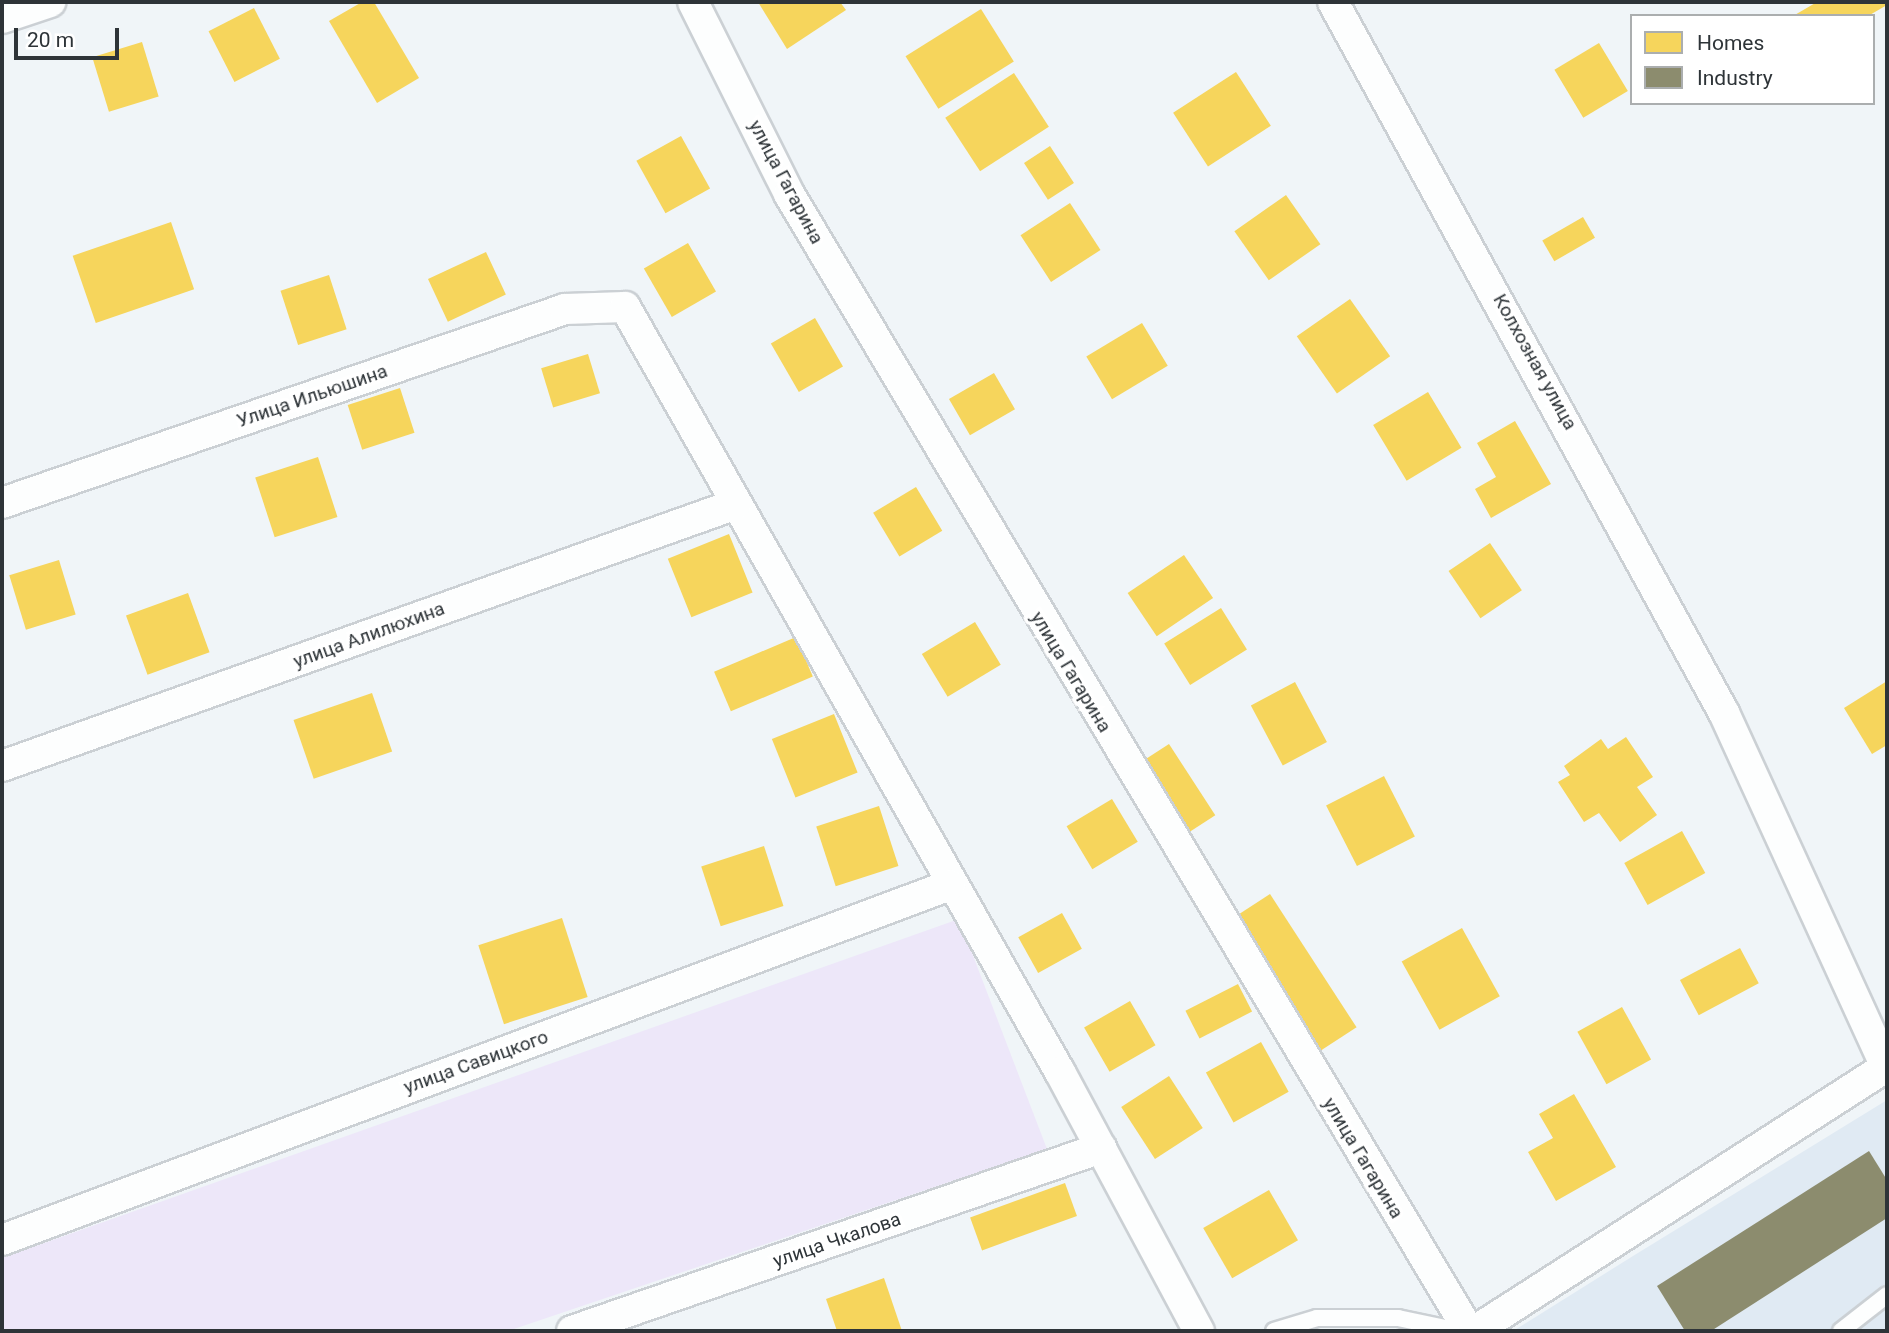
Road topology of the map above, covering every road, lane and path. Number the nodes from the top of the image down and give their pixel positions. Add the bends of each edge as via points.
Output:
1 (50, 2) edge
2 (693, 2) edge
3 (1333, 2) edge
4 (2, 18) edge
5 (2, 503) edge
6 (736, 504) junction
7 (2, 766) edge
8 (950, 885) junction
9 (1887, 1067) edge
10 (1101, 1149) junction
11 (2, 1240) edge
12 (1887, 1295) edge
13 (572, 1331) edge
14 (1199, 1331) edge
15 (1274, 1331) edge
16 (1459, 1331) edge
17 (1472, 1331) edge
18 (1841, 1331) edge

1 - 4 street
2 - 17 street, улица Гагарина via 789,194
3 - 9 street, Колхозная улица via 1562,411 1728,727
5 - 6 street, Улица Ильюшина via 565,309 625,307
6 - 7 street, улица Алилюхина
6 - 8 street
8 - 10 street
8 - 11 street, улица Савицкого
9 - 17 street
10 - 13 street, улица Чкалова
10 - 14 street
12 - 18 lane
15 - 16 lane via 1317,1318 1398,1318

